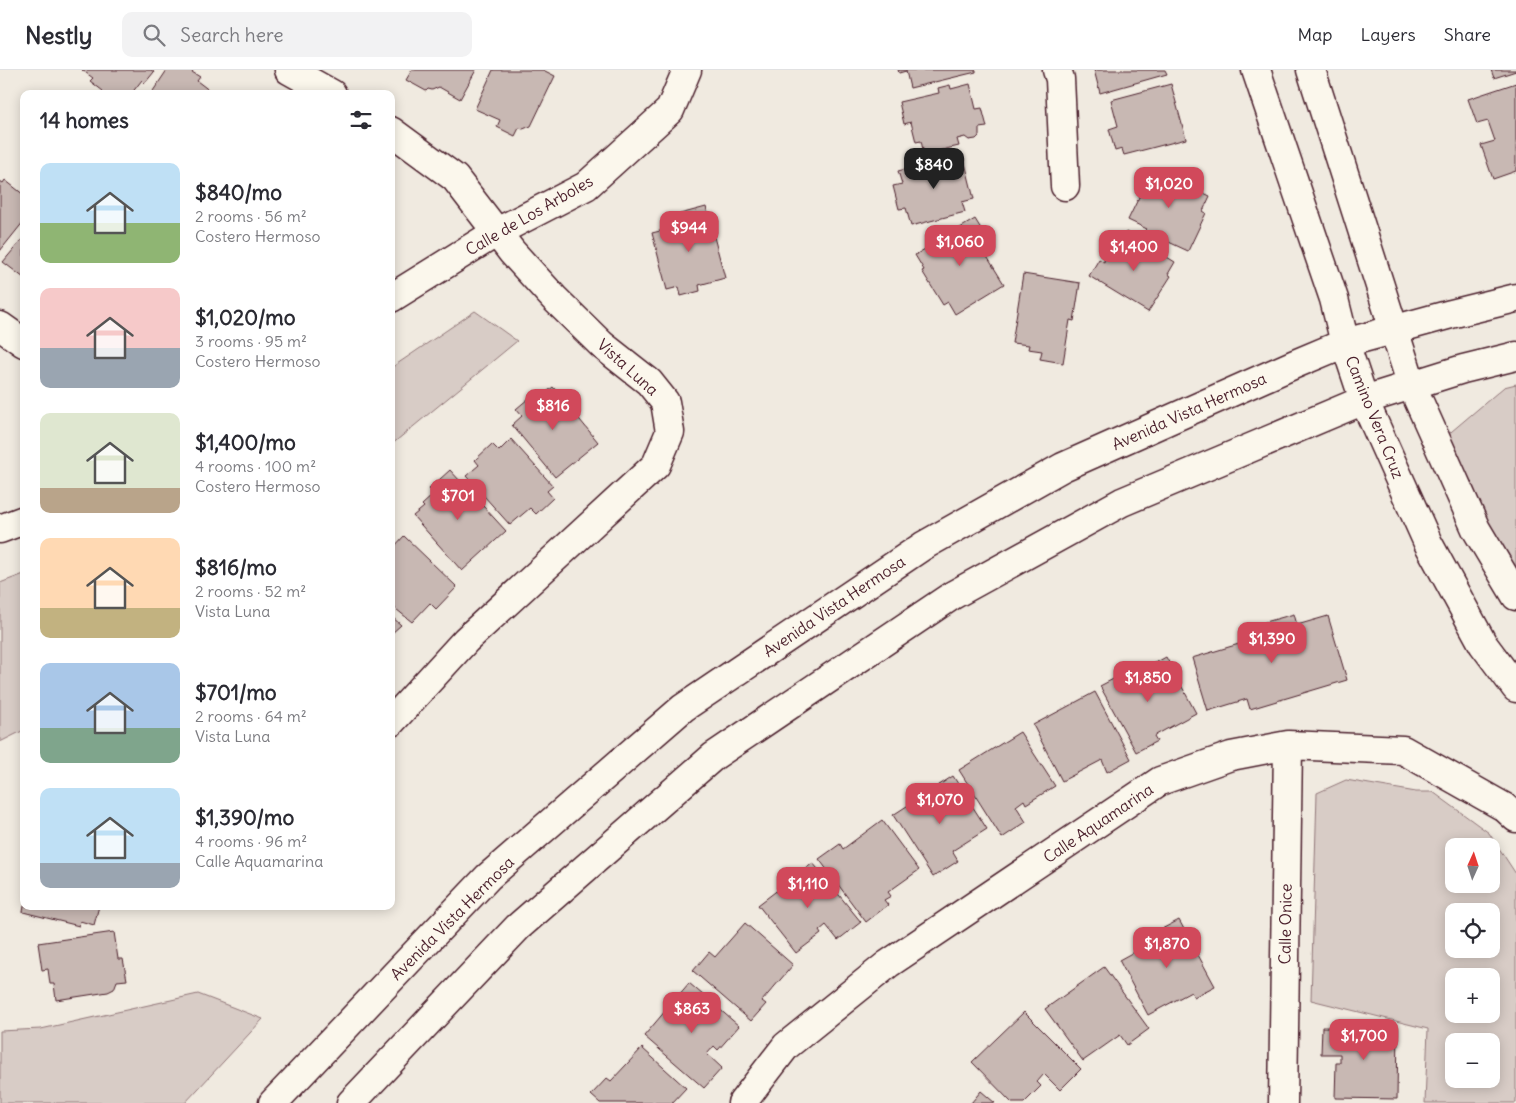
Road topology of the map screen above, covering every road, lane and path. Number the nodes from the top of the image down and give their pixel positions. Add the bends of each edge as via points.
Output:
1 (289, 70) edge
2 (687, 70) edge
3 (1057, 70) edge
4 (1256, 70) edge
5 (1311, 70) edge
6 (325, 90) edge
7 (395, 134) edge
8 (1065, 186) dead end
9 (497, 232) junction
10 (395, 296) edge
11 (1516, 298) edge
12 (0, 326) edge
13 (1395, 329) junction
14 (20, 340) edge
15 (1345, 343) junction
16 (1516, 356) edge
17 (1412, 386) junction
18 (1364, 400) junction
19 (20, 522) edge
20 (0, 529) edge
21 (1516, 596) edge
22 (1516, 688) edge
23 (395, 718) edge
24 (1288, 745) junction
25 (1516, 818) edge
26 (273, 1103) edge
27 (350, 1103) edge
28 (742, 1103) edge
29 (1283, 1103) edge

1 - 6 main road
2 - 9 main road, Calle de Los Arboles via 670,110 586,186
3 - 8 main road
4 - 15 main road, Camino Vera Cruz via 1334,299
5 - 13 main road
7 - 9 main road, Vista Luna via 455,178
9 - 10 main road, Calle de Los Arboles
9 - 23 main road, Vista Luna via 554,298 602,345 649,382 664,402 670,432 656,465 466,640
11 - 13 main road, Avenida Vista Hermosa
12 - 14 main road
13 - 15 main road, Avenida Vista Hermosa
13 - 17 main road
15 - 18 main road, Camino Vera Cruz
15 - 26 main road, Avenida Vista Hermosa via 1063,467 923,546 683,708 488,877
16 - 17 main road
17 - 18 main road
17 - 21 main road via 1476,529
18 - 22 main road, Camino Vera Cruz via 1428,542 1483,644
18 - 27 main road via 1122,502 953,595 714,756 518,927
19 - 20 main road
24 - 25 main road, Calle Aquamarina via 1403,750 1504,806
24 - 28 main road, Calle Aquamarina via 1231,756 1160,781 888,964 786,1046
24 - 29 main road, Calle Onice

